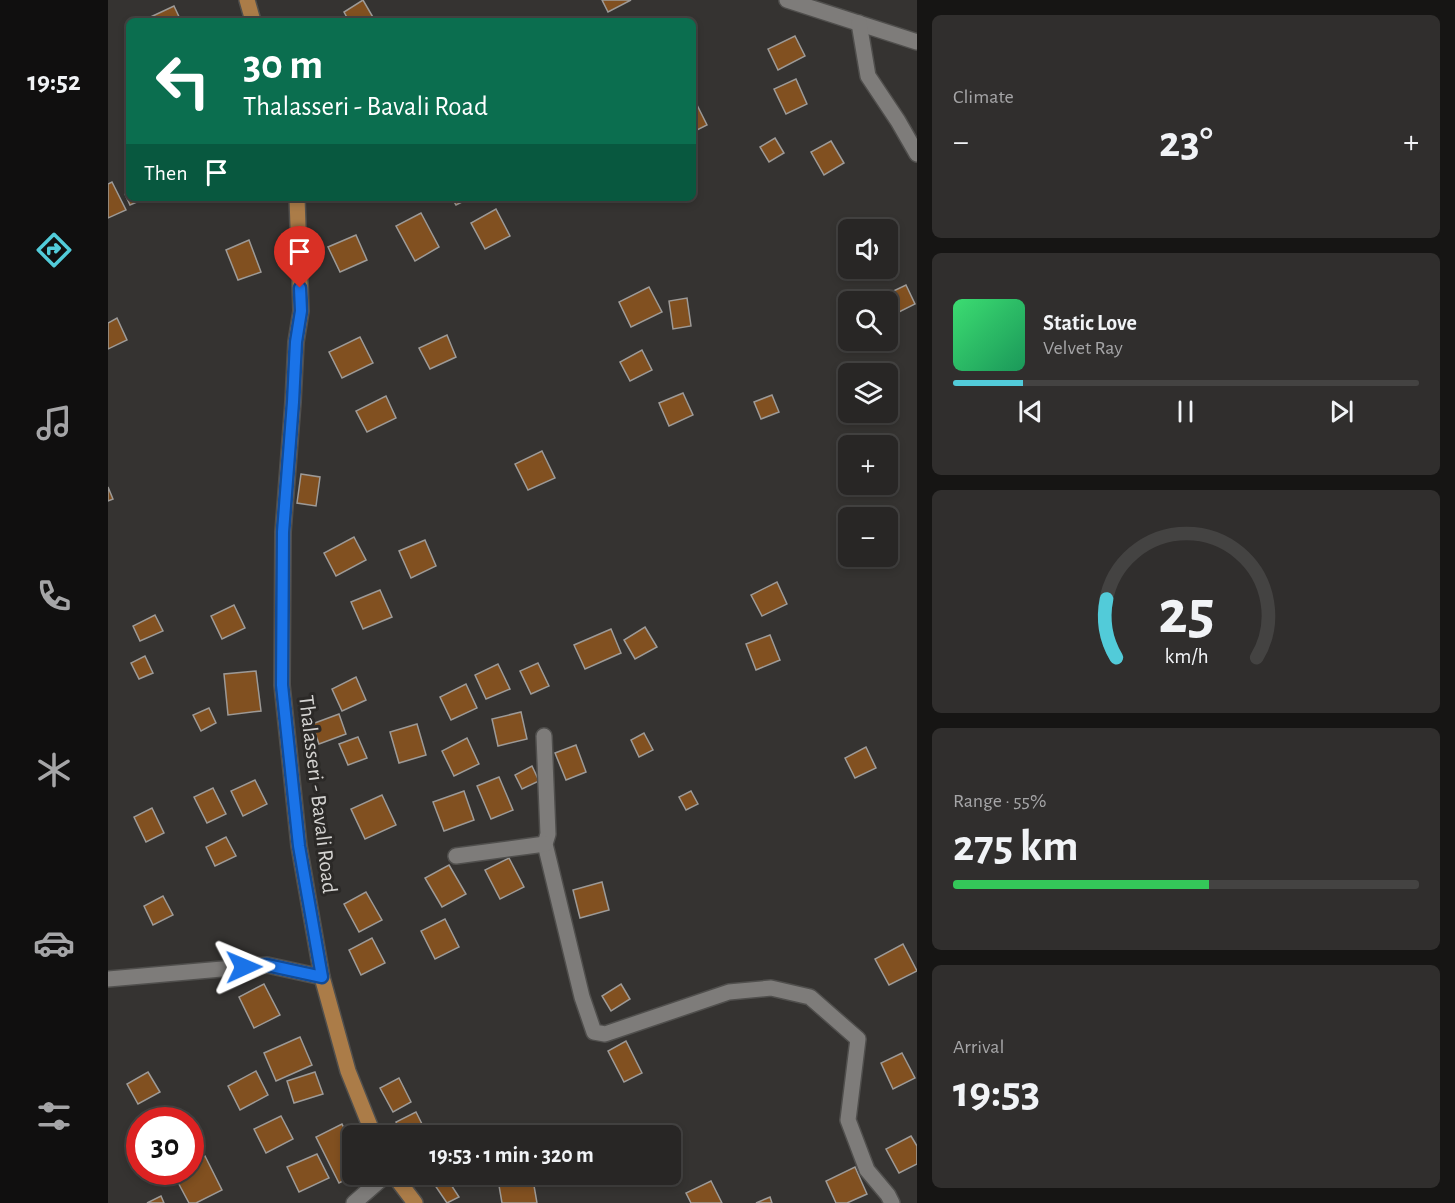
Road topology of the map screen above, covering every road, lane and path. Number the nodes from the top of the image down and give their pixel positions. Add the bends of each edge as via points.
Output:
1 (246, 0) edge
2 (787, 0) edge
3 (816, 4) edge
4 (252, 18) edge
5 (859, 23) junction
6 (916, 42) edge
7 (916, 154) edge
8 (297, 201) edge
9 (544, 735) dead end
10 (545, 844) junction
11 (456, 856) dead end
12 (322, 977) junction
13 (108, 979) edge
14 (370, 1125) edge
15 (374, 1185) edge
16 (401, 1185) edge
17 (354, 1203) edge
18 (415, 1203) edge
19 (892, 1203) edge

1 - 4 main road
2 - 3 street
3 - 5 street
5 - 6 street
5 - 7 street via 868,76
8 - 12 main road, Thalasseri - Bavali Road via 301,311 283,532 282,685 299,846
9 - 10 street via 548,834
10 - 11 street
10 - 19 street via 594,1032 605,1034 729,992 771,988 810,997 858,1039 848,1120 867,1170
12 - 13 street via 267,965
12 - 14 main road, Thalasseri - Bavali Road via 348,1071
15 - 17 street
16 - 18 main road

